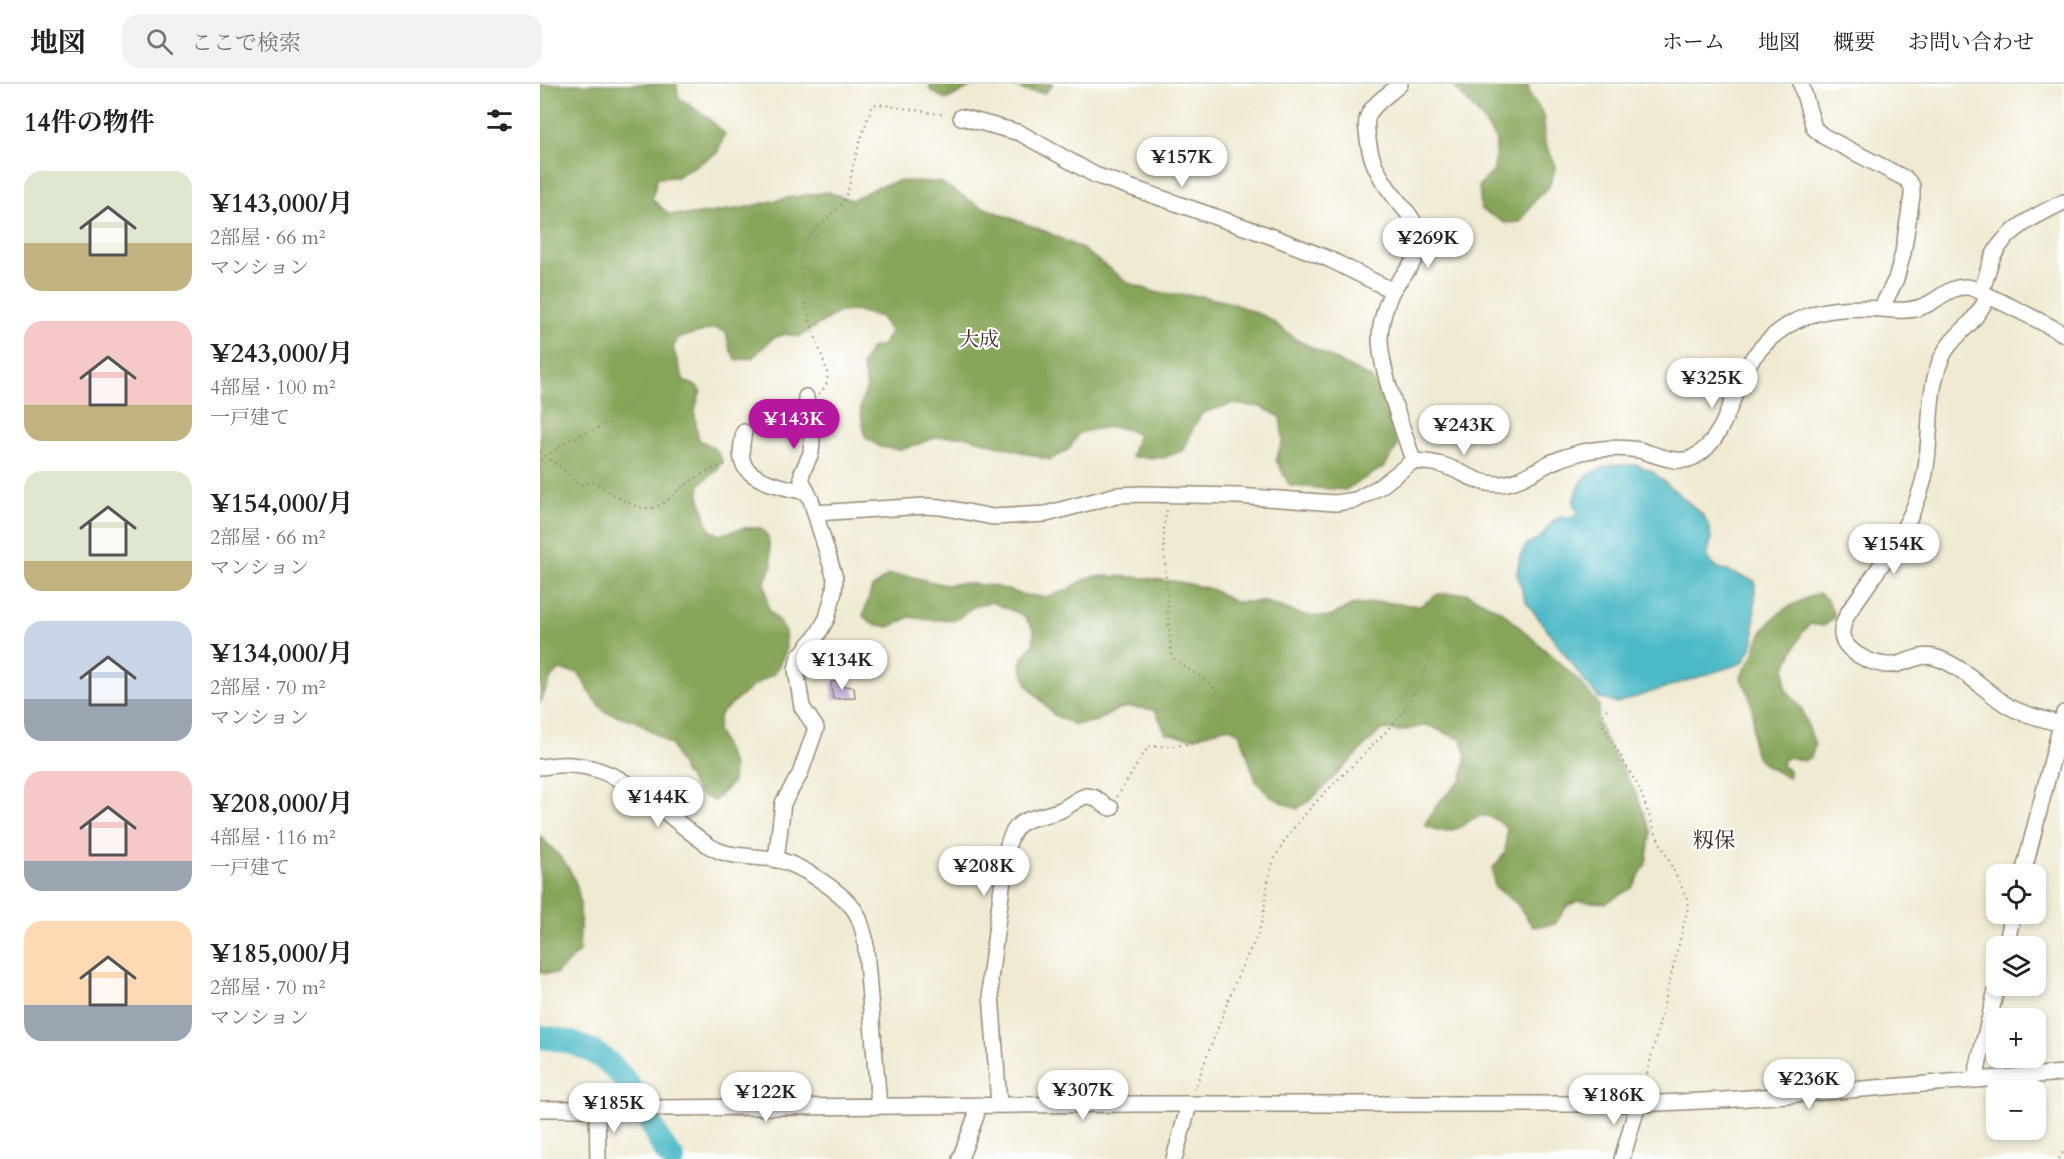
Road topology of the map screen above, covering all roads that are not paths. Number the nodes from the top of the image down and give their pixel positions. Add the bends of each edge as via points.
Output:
1 (1400, 84) edge
2 (1801, 84) edge
3 (961, 117) road end
4 (2064, 202) edge
5 (1391, 290) junction
6 (1985, 294) junction
7 (1881, 309) junction
8 (2064, 334) edge
9 (807, 397) road end
10 (744, 432) dead end
11 (1413, 461) junction
12 (807, 492) junction
13 (815, 513) junction
14 (2062, 719) edge
15 (540, 767) edge
16 (1111, 808) road end
17 (777, 860) junction
18 (2026, 864) edge
19 (1995, 996) edge
20 (2064, 1073) edge
21 (1977, 1080) junction
22 (1638, 1104) junction
23 (978, 1105) junction
24 (999, 1105) junction
25 (1189, 1105) junction
26 (879, 1106) junction
27 (597, 1108) junction
28 (540, 1109) edge
29 (597, 1159) edge
30 (960, 1159) edge
31 (1174, 1159) edge
32 (1622, 1159) edge

1 - 5 street via 1372,109 1366,126 1376,168 1394,197 1410,213 1416,230 1415,259
2 - 7 street via 1814,128 1912,186 1903,253
3 - 5 street via 1020,133 1095,175 1273,237
4 - 6 street via 2026,222 2004,240 1994,254
5 - 11 street via 1382,320 1381,348
6 - 7 street via 1966,287 1954,288 1920,308
6 - 8 street
6 - 14 street via 1973,320 1941,359 1933,393 1929,452 1918,499 1848,613 1842,636 1865,659 1887,665 1926,655 1938,658 2009,706 2024,713
7 - 11 street via 1819,312 1798,318 1777,331 1748,365 1717,434 1691,458 1679,460 1637,450 1601,449 1552,463 1516,482 1499,484 1474,480 1445,466
9 - 12 street via 812,441 802,472
10 - 12 street via 741,446 749,474
11 - 13 street via 1356,500 1335,503 1143,494 1117,495 1046,514 1012,517 925,506
12 - 13 street
13 - 17 street via 832,564 834,592 827,618 799,657 796,669 802,707 816,728 800,774 783,803
14 - 18 street
15 - 17 street via 571,765 600,770 627,784 712,847 733,856
16 - 24 street via 1086,796 1062,809 1023,820 1011,831 990,979
17 - 26 street via 806,871 849,903 858,916 865,938
19 - 21 street
20 - 21 street
21 - 22 street
22 - 25 street
22 - 32 street
23 - 24 street
23 - 26 street
23 - 30 street
24 - 25 street
25 - 31 street
26 - 27 street
27 - 28 street
27 - 29 street

